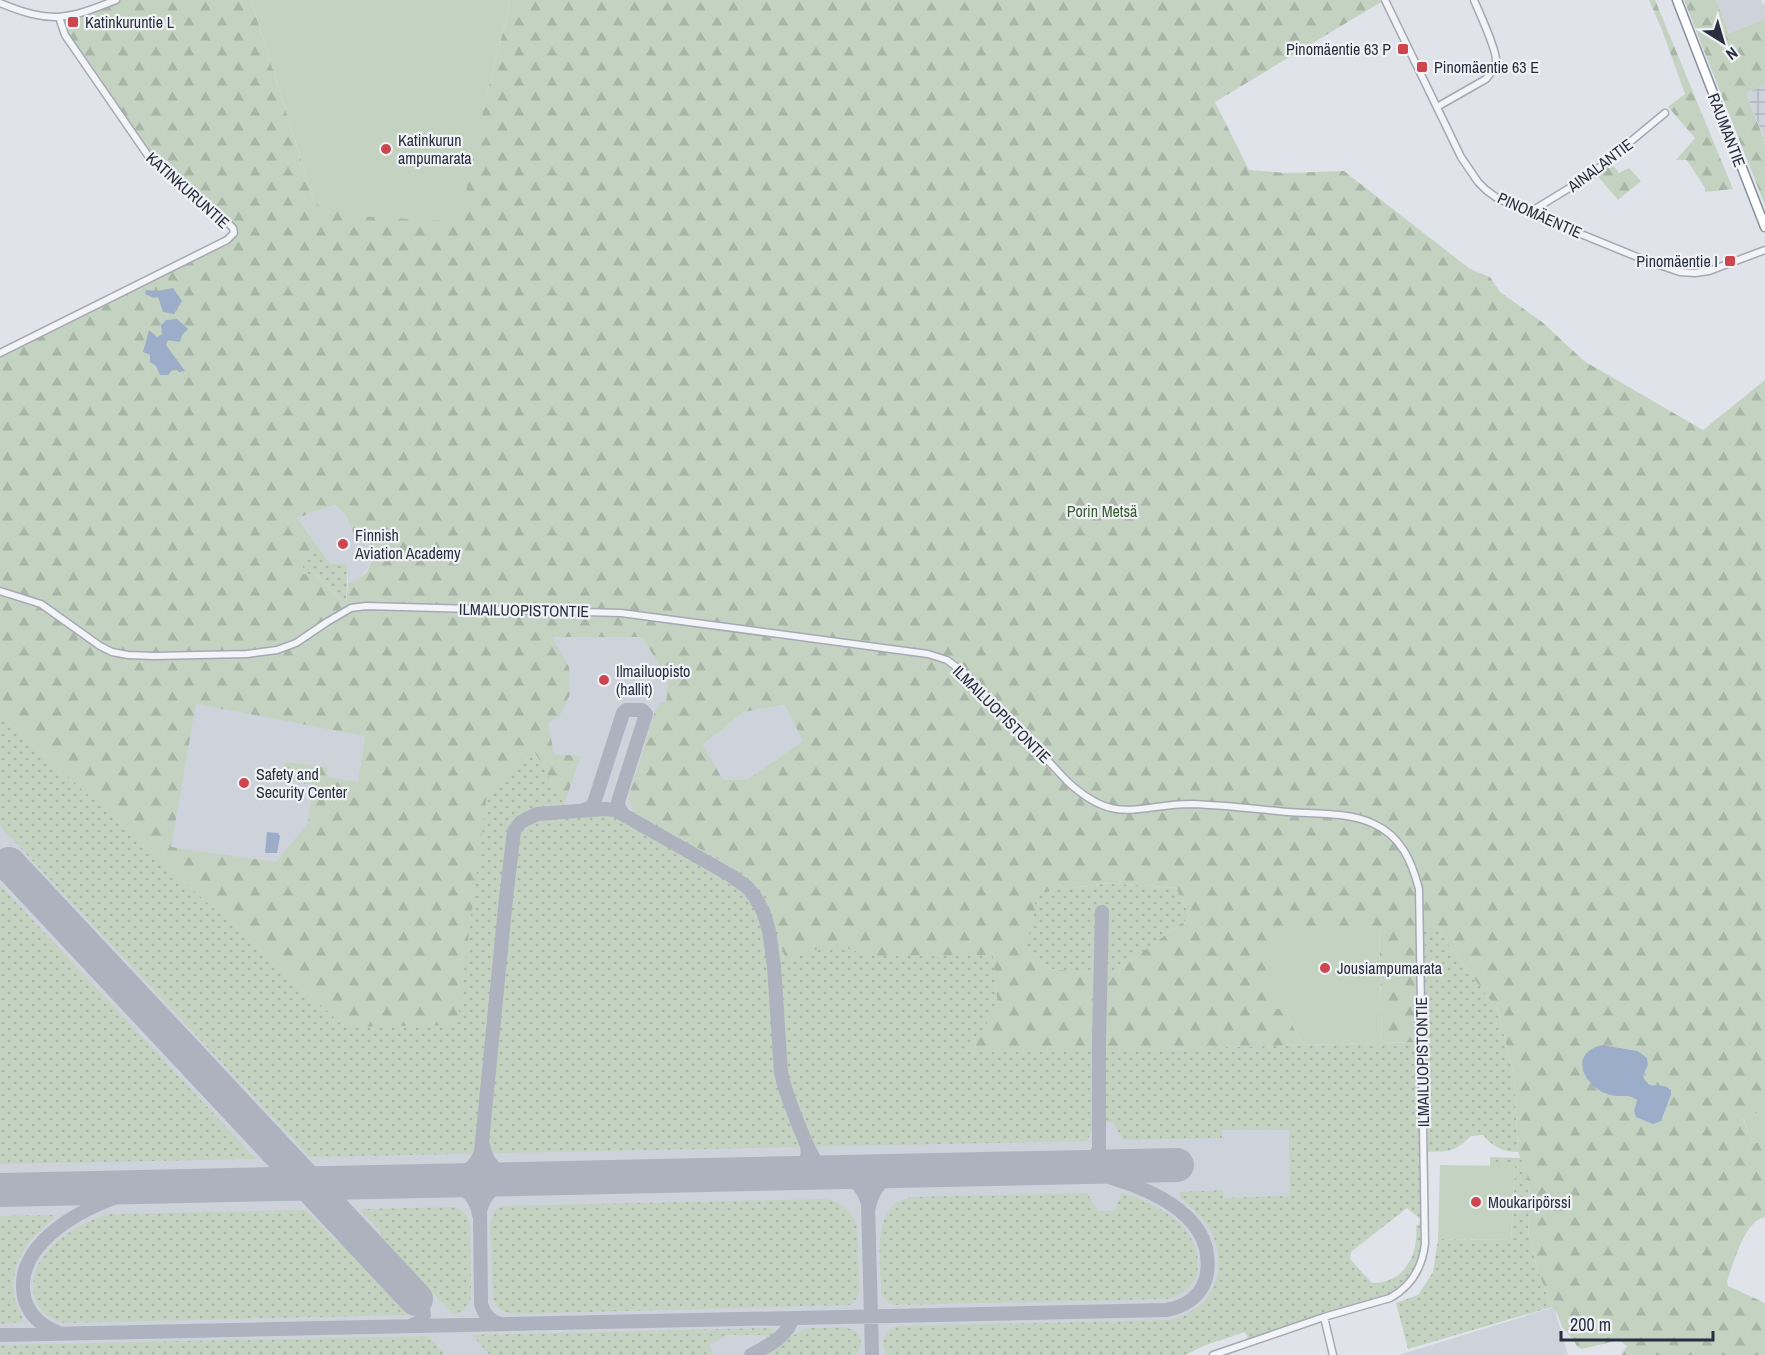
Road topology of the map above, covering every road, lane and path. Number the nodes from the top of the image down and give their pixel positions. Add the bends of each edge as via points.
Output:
1 (116, 0) edge
2 (1385, 0) edge
3 (1474, 0) edge
4 (1677, 0) edge
5 (0, 3) edge
6 (59, 17) junction
7 (1437, 107) junction
8 (1665, 112) dead end
9 (1532, 214) junction
10 (1765, 227) edge
11 (1765, 250) edge
12 (0, 353) edge
13 (0, 591) edge
14 (1324, 1317) junction
15 (1213, 1355) edge
16 (1333, 1355) edge

1 - 6 street
2 - 7 street, PINOMÄENTIE
3 - 7 street via 1496,61 1486,79
4 - 10 highway, RAUMANTIE
5 - 6 street via 47,18
6 - 12 street, KATINKURUNTIE via 64,35 149,157 234,232 227,240
7 - 9 street, PINOMÄENTIE via 1478,182 1497,198
8 - 9 street, AINALANTIE via 1605,164
9 - 11 street, PINOMÄENTIE via 1680,272 1709,271
13 - 14 street, ILMAILUOPISTONTIE via 41,604 100,646 128,655 277,650 351,608 366,606 621,614 928,654 957,666 1068,782 1082,795 1110,809 1223,806 1341,816 1375,824 1404,849 1419,889 1424,1258 1400,1293
14 - 15 street, ILMAILUOPISTONTIE
14 - 16 street

